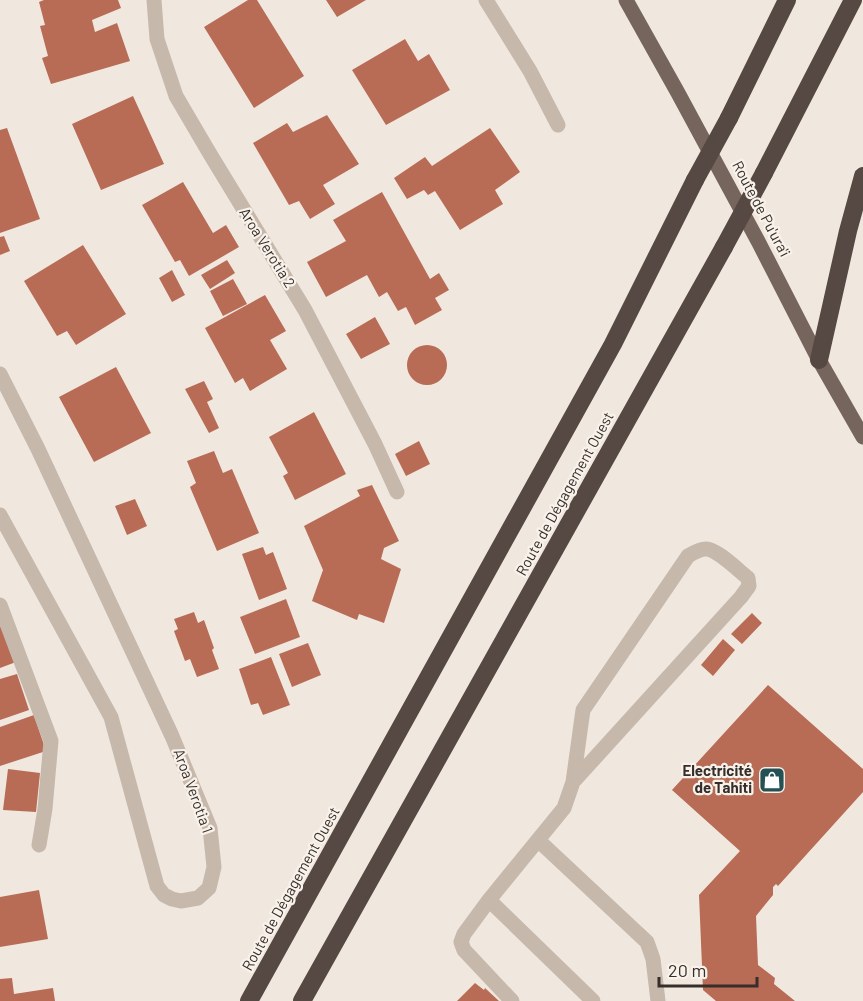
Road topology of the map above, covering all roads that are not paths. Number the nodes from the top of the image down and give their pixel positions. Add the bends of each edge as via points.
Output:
1 (154, 0) edge
2 (486, 0) edge
3 (626, 0) edge
4 (787, 0) edge
5 (853, 0) edge
6 (558, 125) dead end
7 (863, 176) edge
8 (819, 360) junction
9 (0, 374) edge
10 (863, 437) edge
11 (397, 492) dead end
12 (0, 515) edge
13 (0, 604) edge
14 (573, 782) junction
15 (538, 841) junction
16 (39, 845) dead end
17 (489, 900) junction
18 (249, 1001) edge
19 (302, 1001) edge
20 (512, 1001) edge
21 (593, 1001) edge
22 (658, 1001) edge

1 - 11 street, Aroa Verotia 2 via 157,39 176,96 305,310
2 - 6 street
3 - 8 main road, Route de Pu'ura'i
4 - 18 highway, Route de Dégagement Ouest, bridge via 607,355
5 - 19 highway, Route de Dégagement Ouest, bridge via 724,247
7 - 8 highway
8 - 10 main road, Route de Pu'ura'i
9 - 12 street, Aroa Verotia 1 via 172,736 210,828 214,867 208,888 198,898 172,899 157,886 111,717
13 - 16 street via 51,741
14 - 14 street via 748,586 747,578 716,552 706,549 687,556 583,710
14 - 15 street via 564,808
15 - 17 street
15 - 22 street via 647,942
17 - 20 street via 461,942
17 - 21 street

